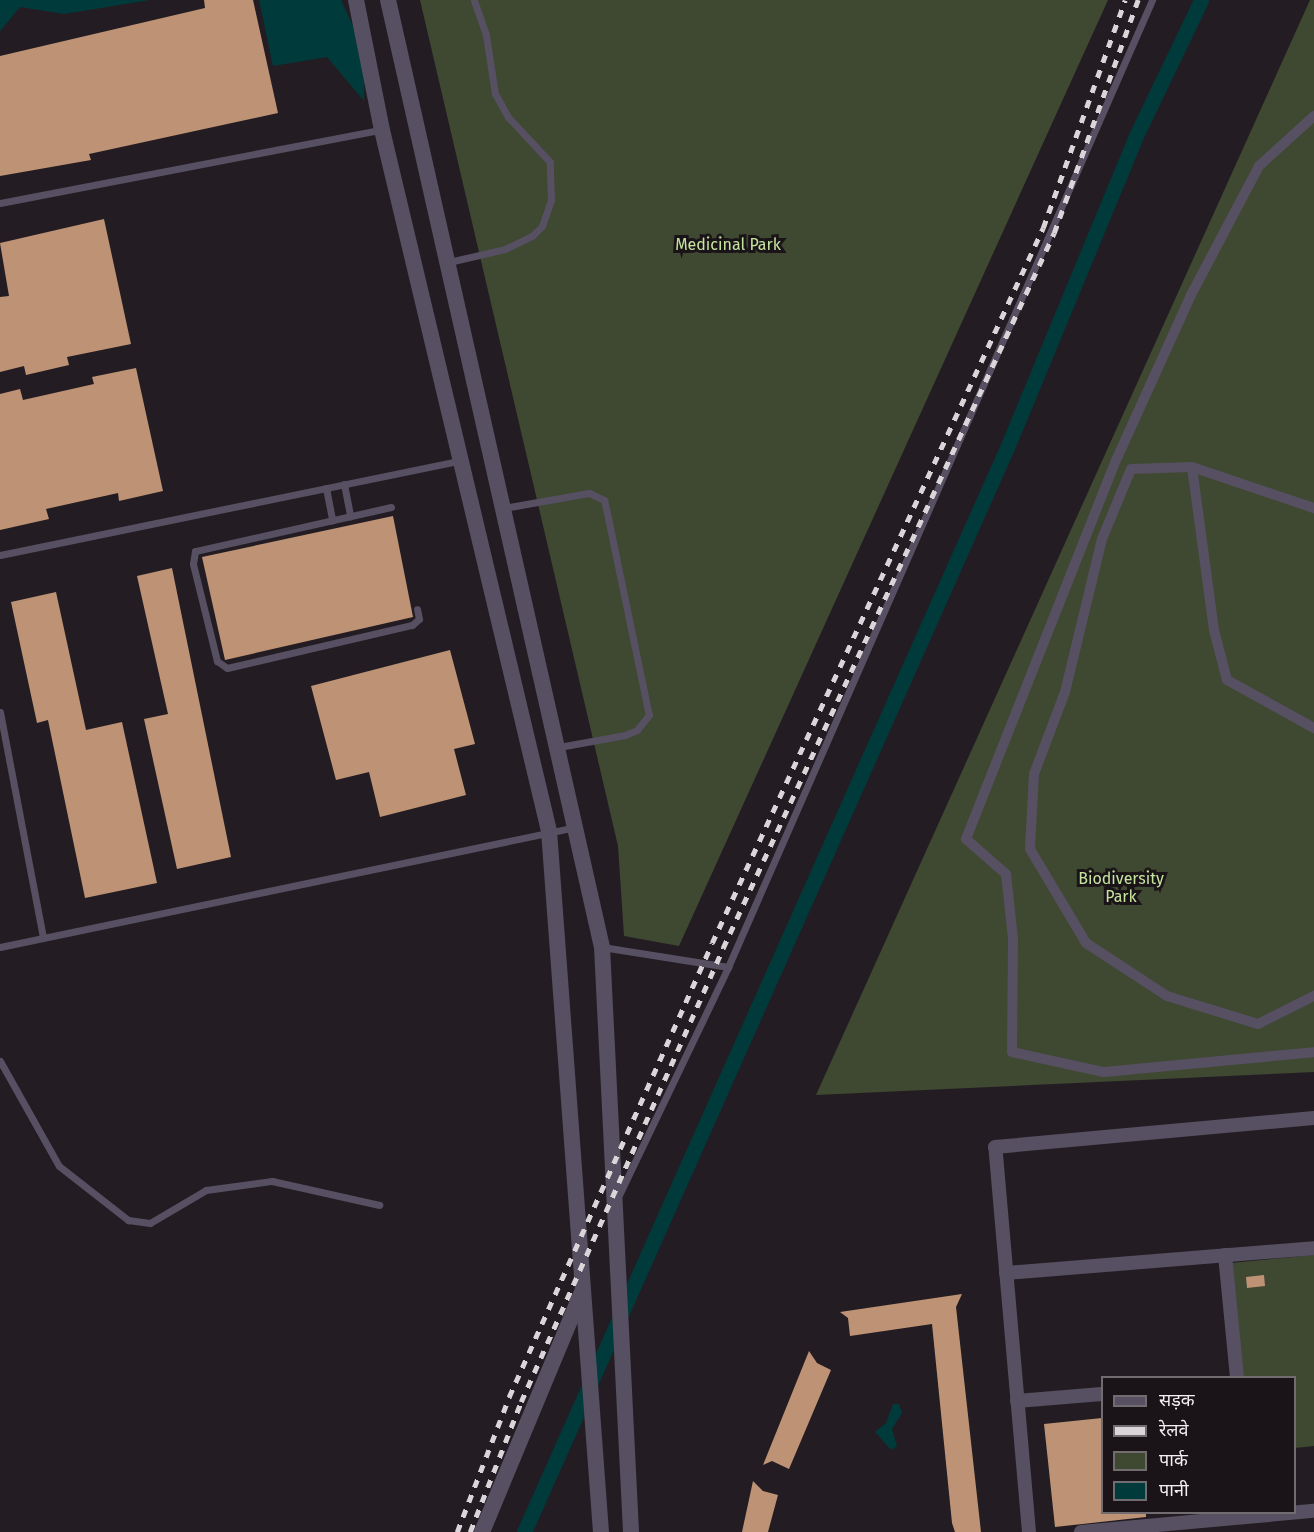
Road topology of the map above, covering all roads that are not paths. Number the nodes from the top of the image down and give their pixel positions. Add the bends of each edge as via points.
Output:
1 (356, 0) edge
2 (388, 0) edge
3 (474, 0) edge
4 (1152, 0) edge
5 (1314, 116) edge
6 (382, 130) junction
7 (0, 203) edge
8 (446, 262) junction
9 (462, 460) junction
10 (1192, 467) junction
11 (344, 484) junction
12 (326, 488) junction
13 (391, 507) dead end
14 (501, 508) junction
15 (1314, 508) edge
16 (350, 516) junction
17 (332, 520) junction
18 (0, 555) edge
19 (417, 609) dead end
20 (0, 712) edge
21 (1314, 728) edge
22 (559, 747) junction
23 (578, 826) junction
24 (549, 831) junction
25 (43, 938) junction
26 (602, 946) junction
27 (0, 947) edge
28 (728, 967) junction
29 (1314, 996) edge
30 (1314, 1052) edge
31 (0, 1061) edge
32 (1314, 1118) edge
33 (380, 1205) dead end
34 (612, 1208) junction
35 (1314, 1248) edge
36 (1225, 1255) junction
37 (1006, 1273) junction
38 (584, 1297) junction
39 (1237, 1376) edge
40 (1101, 1394) edge
41 (1017, 1401) junction
42 (1314, 1511) edge
43 (1296, 1512) edge
44 (1251, 1514) edge
45 (482, 1532) edge
46 (601, 1532) edge
47 (631, 1532) edge
48 (1029, 1532) edge
49 (1081, 1532) edge

1 - 6 street
2 - 8 street
3 - 8 lane via 486,35 499,105 550,162 551,200 542,226 532,236 505,249
4 - 28 lane
5 - 30 street via 1259,166 1191,296 1116,460 966,839 1006,874 1013,938 1012,1052 1104,1072
6 - 7 lane
6 - 9 street
8 - 14 street
9 - 11 lane
9 - 24 street
10 - 15 street
10 - 21 street via 1214,630 1227,680
10 - 29 street via 1131,470 1102,539 1065,692 1034,774 1030,849 1086,943 1167,996 1258,1024
11 - 12 lane
11 - 16 lane
12 - 17 lane
12 - 18 lane
13 - 16 lane
14 - 22 street
14 - 22 lane via 589,493 603,500 607,513 649,715 625,735
16 - 17 lane
17 - 19 lane via 195,551 193,564 220,665 227,668 412,625 419,619
20 - 25 lane
22 - 23 street
23 - 24 lane
23 - 26 street
24 - 25 lane
24 - 38 street
25 - 27 lane
26 - 28 lane
26 - 34 street
28 - 34 lane
31 - 33 lane via 59,1166 128,1220 150,1223 206,1190 272,1181
32 - 37 street via 995,1147
34 - 47 street
35 - 36 street
36 - 37 street
36 - 39 street
37 - 41 street
38 - 45 street
38 - 46 street
40 - 41 street
41 - 48 street
42 - 43 street
44 - 49 street

